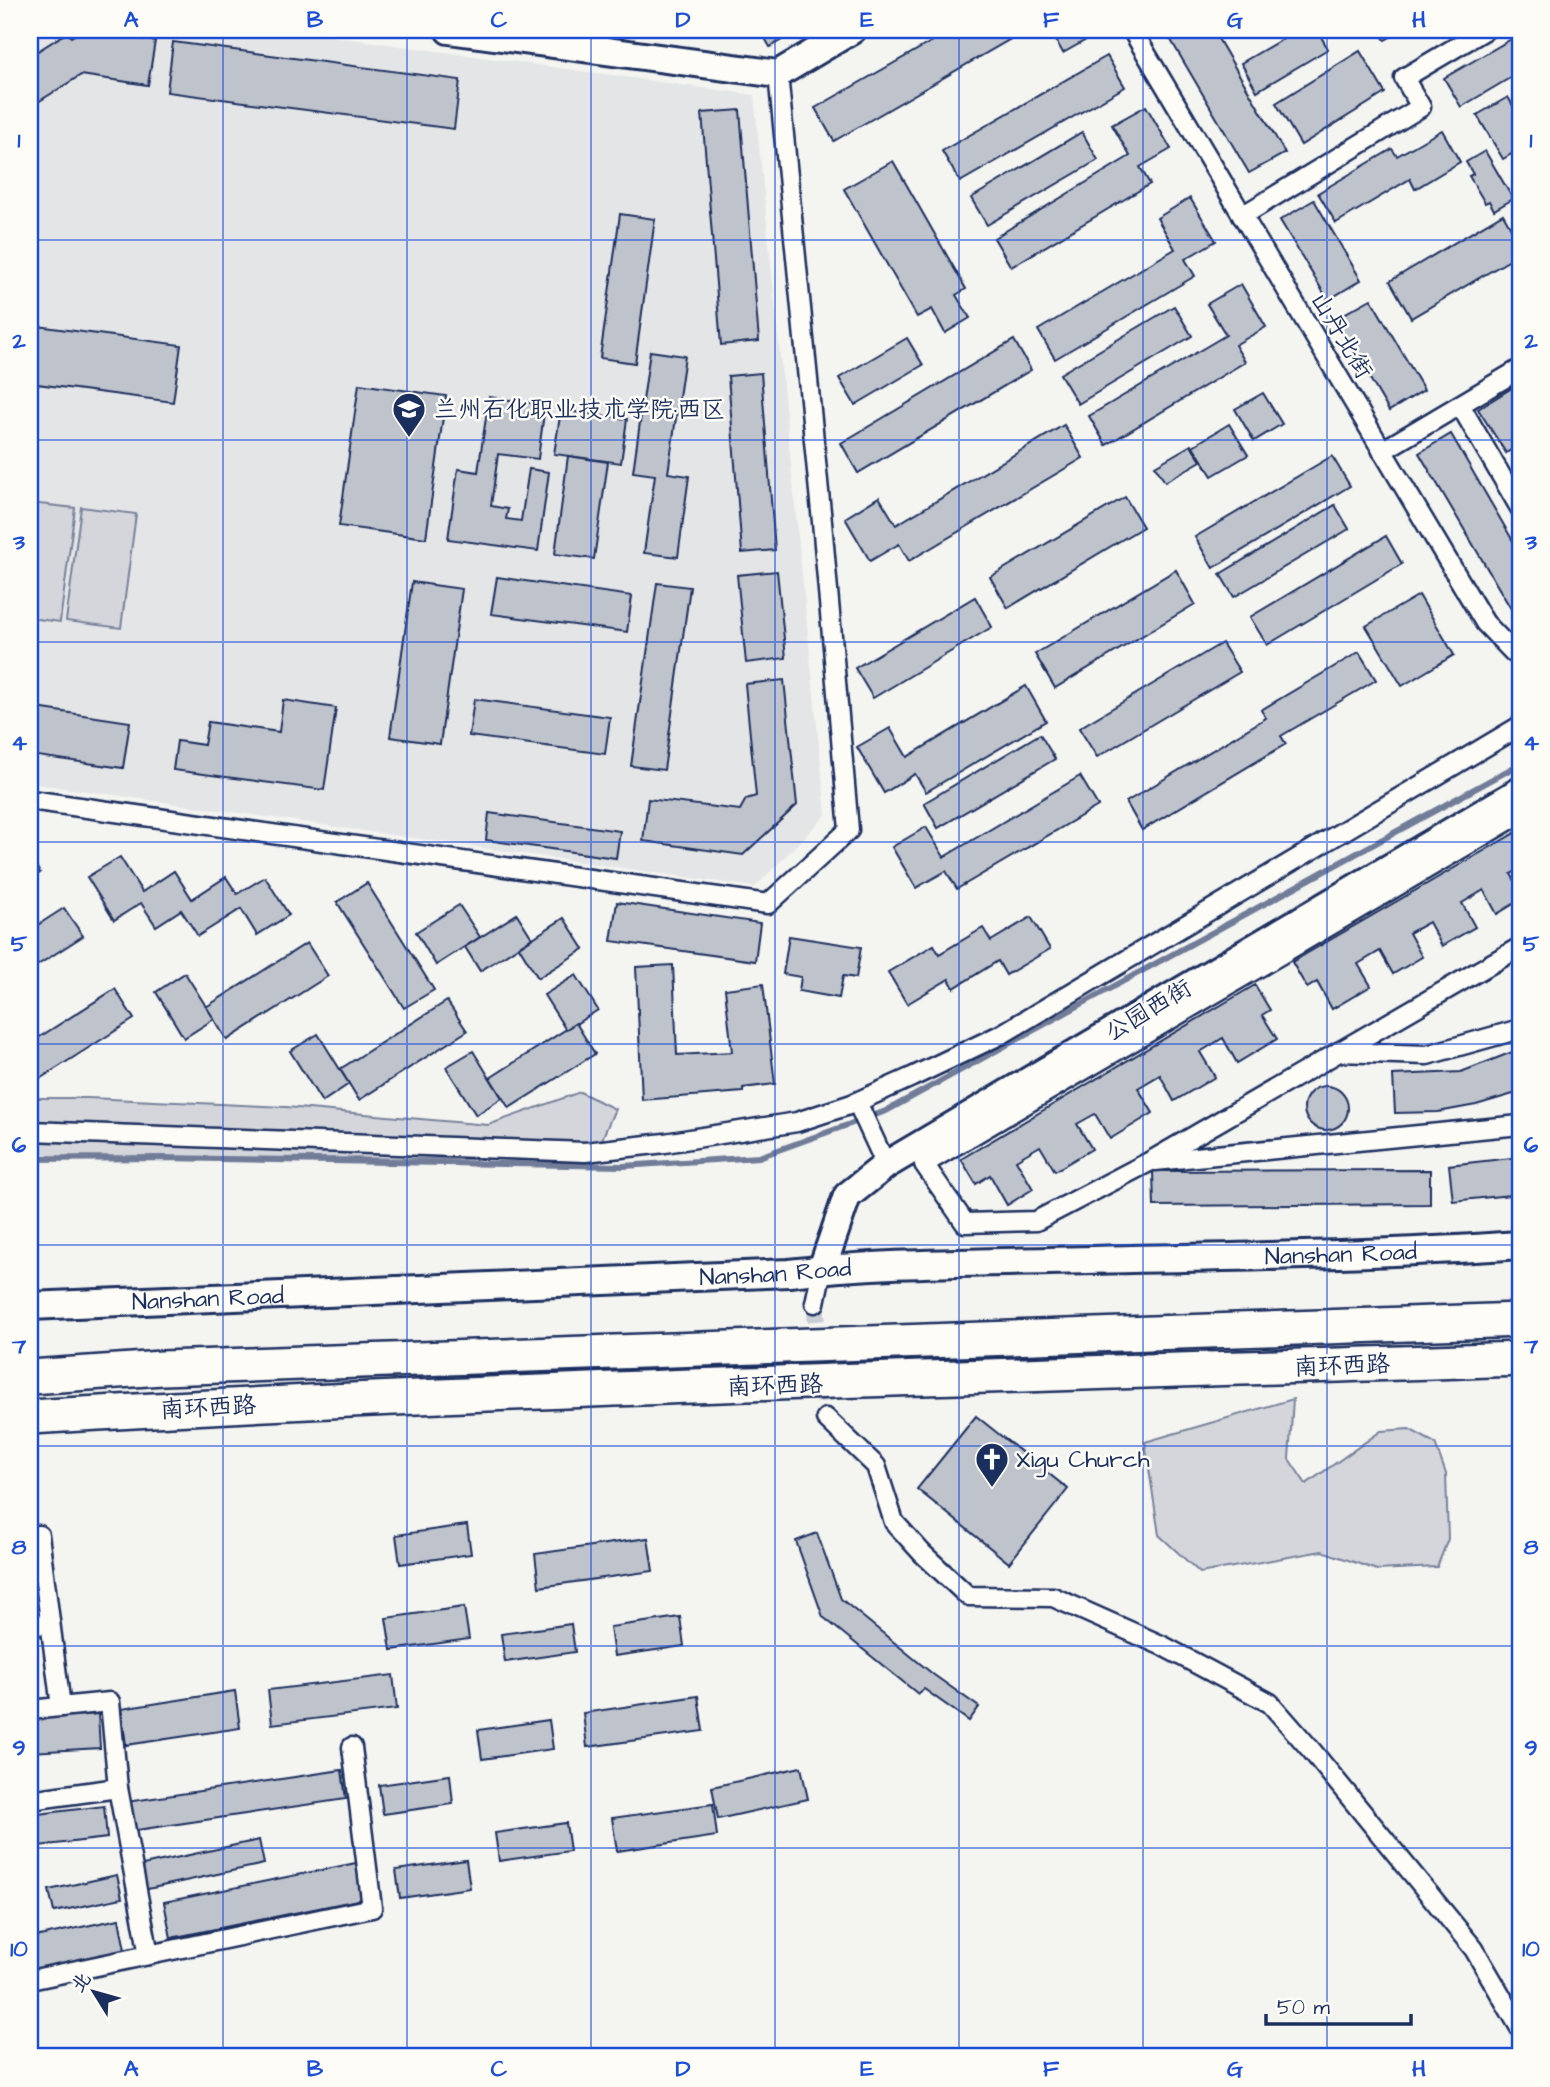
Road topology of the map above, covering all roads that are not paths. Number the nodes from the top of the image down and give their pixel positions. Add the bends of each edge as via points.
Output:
1 (449, 30) edge
2 (852, 30) edge
3 (1132, 30) edge
4 (1485, 30) edge
5 (778, 74) junction
6 (1242, 216) junction
7 (1520, 369) edge
8 (1460, 405) junction
9 (1382, 451) junction
10 (1520, 508) edge
11 (1520, 655) edge
12 (1520, 726) edge
13 (1520, 791) edge
14 (30, 800) edge
15 (1520, 814) edge
16 (1520, 947) edge
17 (1520, 1029) edge
18 (1338, 1052) junction
19 (859, 1107) junction
20 (1520, 1125) edge
21 (30, 1131) edge
22 (882, 1155) junction
23 (1149, 1162) junction
24 (1520, 1245) edge
25 (822, 1269) junction
26 (815, 1303) tunnel mouth
27 (30, 1306) edge
28 (1520, 1320) edge
29 (1520, 1359) edge
30 (30, 1377) edge
31 (30, 1417) edge
32 (826, 1418) tunnel mouth
33 (30, 1536) edge
34 (50, 1623) junction
35 (30, 1626) edge
36 (61, 1707) junction
37 (30, 1710) edge
38 (352, 1747) dead end
39 (118, 1788) junction
40 (30, 1800) edge
41 (149, 1955) junction
42 (30, 1980) edge
43 (1520, 2028) edge

1 - 5 street
2 - 5 street
3 - 6 street, 山丹北街
4 - 6 street via 1404,78 1421,107
5 - 14 street via 849,830 768,904
6 - 9 street, 山丹北街
7 - 8 street
8 - 9 street
8 - 10 street
9 - 11 street, 山丹北街 via 1485,623
12 - 19 street via 1002,1034
13 - 22 street, 公园西街
15 - 23 street via 924,1164 965,1223 1037,1221
16 - 18 street
17 - 18 street via 1427,1055
18 - 23 street
19 - 21 street via 762,1129 585,1152
19 - 22 street
20 - 23 street
22 - 25 street, 公园西街 via 847,1196
24 - 25 street, Nanshan Road via 1425,1252
25 - 26 street
25 - 27 street, Nanshan Road
28 - 30 highway, 南环西路 via 176,1367
29 - 31 highway, 南环西路 via 583,1391
32 - 43 street via 876,1466 894,1522 968,1596 1054,1597 1163,1646 1270,1703 1474,1949
33 - 34 street via 39,1535
34 - 35 street
34 - 36 street
36 - 37 street
36 - 39 street via 110,1702
38 - 41 street via 372,1908
39 - 40 street
39 - 41 street
41 - 42 street

